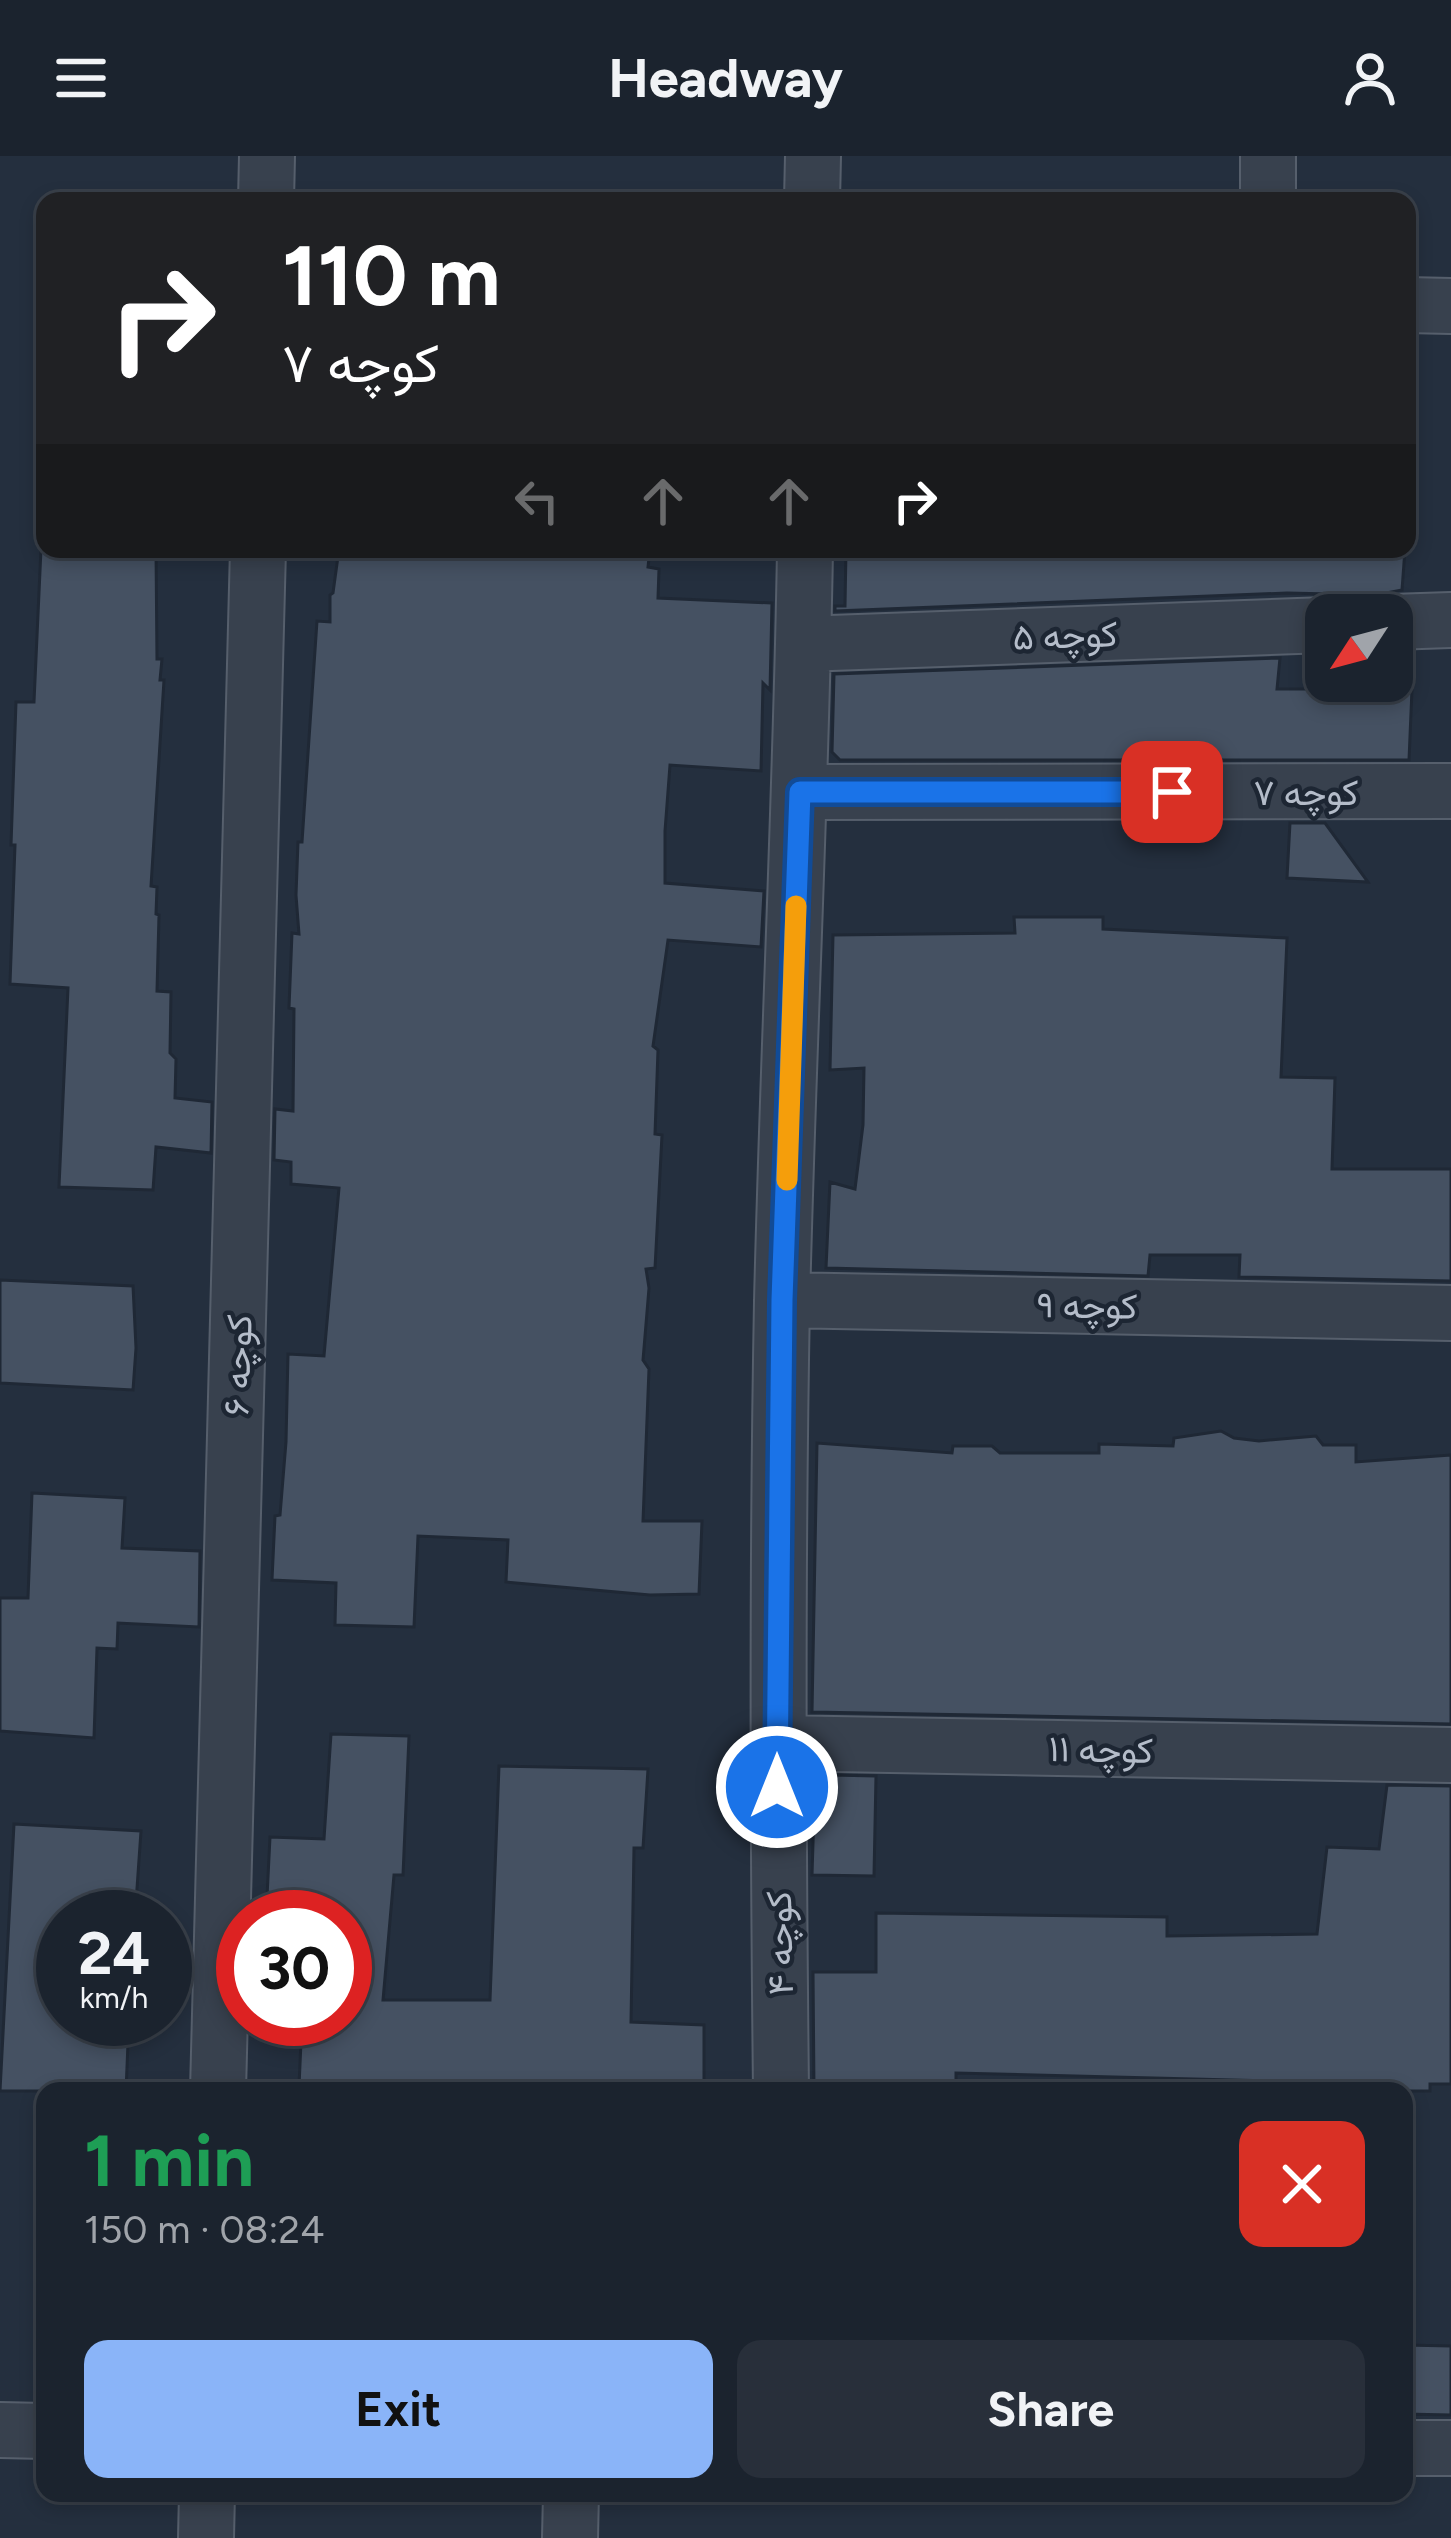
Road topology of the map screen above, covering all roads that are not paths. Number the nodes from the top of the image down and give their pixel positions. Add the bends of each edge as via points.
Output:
1 (267, 156) edge
2 (813, 156) edge
3 (1268, 156) edge
4 (266, 192) edge
5 (812, 192) edge
6 (1268, 192) edge
7 (1416, 305) edge
8 (1451, 306) edge
9 (259, 558) edge
10 (805, 558) edge
11 (1451, 620) edge
12 (1413, 621) edge
13 (1305, 626) edge
14 (803, 644) junction
15 (1451, 791) edge
16 (800, 792) junction
17 (782, 1300) junction
18 (1451, 1312) edge
19 (777, 1743) junction
20 (1438, 1755) edge
21 (218, 2082) edge
22 (781, 2082) edge
23 (0, 2430) edge
24 (36, 2431) edge
25 (1413, 2448) edge
26 (1451, 2448) edge
27 (207, 2502) edge
28 (572, 2502) edge
29 (206, 2538) edge
30 (570, 2538) edge

1 - 4 street
2 - 5 street
3 - 6 street
7 - 8 street
9 - 21 street, کوچه ۶
10 - 14 street, کوچه ۴
11 - 12 street
13 - 14 street, کوچه ۵
14 - 16 street, کوچه ۴
15 - 16 street, کوچه ۷
16 - 17 street, کوچه ۴
17 - 18 street, کوچه ۹
17 - 19 street, کوچه ۴
19 - 20 street, کوچه ۱۱
19 - 22 street, کوچه ۴
23 - 24 street
25 - 26 street
27 - 29 street
28 - 30 street

